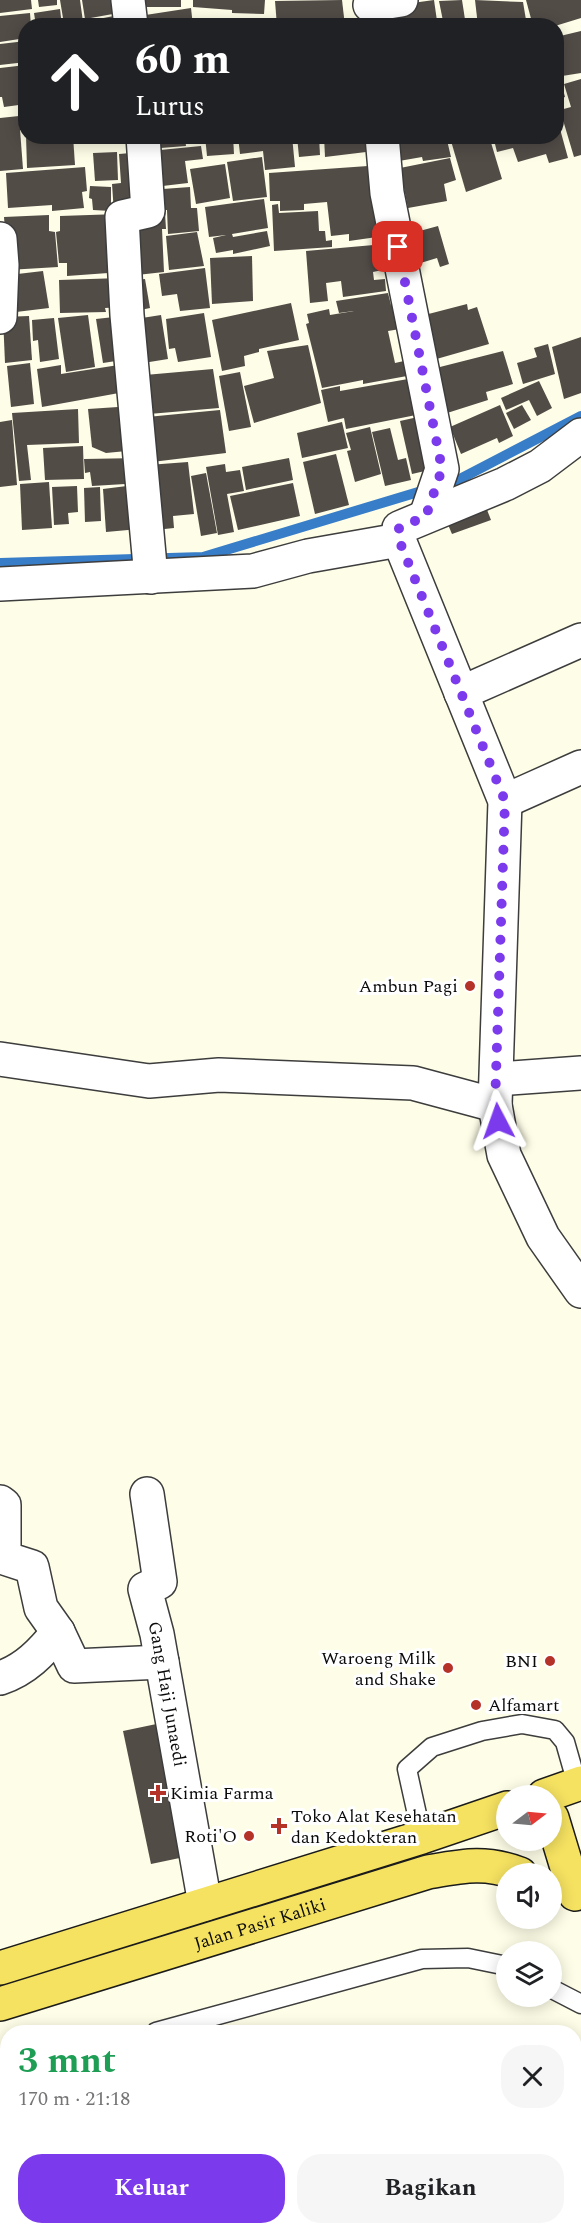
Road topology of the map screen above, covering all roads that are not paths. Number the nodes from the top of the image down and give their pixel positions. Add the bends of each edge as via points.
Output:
1 (128, 0) edge
2 (130, 18) edge
3 (144, 144) edge
4 (383, 144) edge
5 (0, 239) edge
6 (0, 317) edge
7 (581, 435) edge
8 (426, 516) junction
9 (399, 540) junction
10 (149, 563) junction
11 (0, 584) edge
12 (581, 640) edge
13 (461, 693) junction
14 (581, 767) edge
15 (505, 801) junction
16 (0, 1059) edge
17 (581, 1073) edge
18 (496, 1092) junction
19 (581, 1291) edge
20 (147, 1494) dead end
21 (0, 1502) edge
22 (58, 1632) junction
23 (162, 1662) junction
24 (0, 1678) edge
25 (579, 1783) edge
26 (562, 1789) edge
27 (496, 1812) edge
28 (462, 1824) junction
29 (422, 1837) junction
30 (525, 1863) edge
31 (496, 1866) edge
32 (205, 1904) junction
33 (496, 1964) edge
34 (0, 1968) edge
35 (562, 1994) edge
36 (0, 2004) edge
37 (581, 2004) edge
38 (182, 2025) edge

1 - 2 street
3 - 10 street via 148,211 122,217
4 - 8 street via 387,193 442,469
5 - 6 street
7 - 8 street via 540,466
8 - 9 street via 399,528
9 - 10 street via 308,555 254,571
9 - 13 street
10 - 11 street
12 - 13 street
13 - 15 street
14 - 15 street
15 - 18 street
16 - 18 street via 149,1081 219,1075 413,1083
17 - 18 street
18 - 19 street via 504,1155 543,1238
20 - 23 street, Gang Haji Junaedi via 160,1582 145,1589
21 - 22 street via 4,1505 4,1558 32,1567 41,1608
22 - 23 street via 74,1666
22 - 24 street via 42,1653
23 - 32 street, Gang Haji Junaedi
25 - 26 main road
25 - 29 lane via 565,1742 555,1730 522,1724 482,1731 432,1747 406,1769
27 - 28 main road, Jalan Pasir Kaliki
28 - 29 main road, Jalan Pasir Kaliki
28 - 30 main road
29 - 32 main road, Jalan Pasir Kaliki
31 - 36 main road, Jalan Pasir Kaliki via 472,1864 428,1872
32 - 34 main road, Jalan Pasir Kaliki
33 - 38 lane via 468,1958 422,1959
35 - 37 lane

